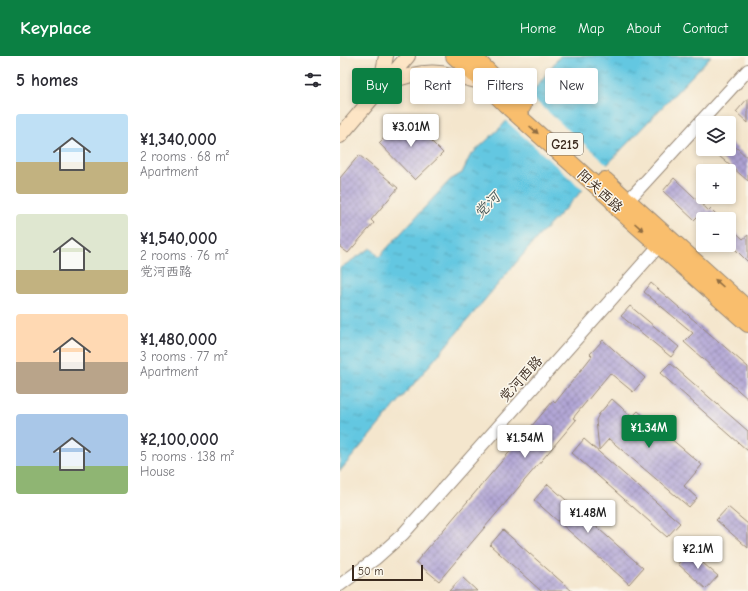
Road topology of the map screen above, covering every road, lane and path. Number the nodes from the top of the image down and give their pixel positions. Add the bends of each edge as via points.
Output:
1 (386, 56) edge
2 (396, 56) edge
3 (408, 56) edge
4 (454, 56) edge
5 (473, 56) edge
6 (481, 56) edge
7 (385, 68) edge
8 (389, 68) edge
9 (394, 68) edge
10 (473, 68) edge
11 (481, 68) edge
12 (484, 68) edge
13 (748, 70) edge
14 (402, 75) edge
15 (473, 75) edge
16 (358, 104) edge
17 (364, 104) edge
18 (512, 104) edge
19 (340, 122) edge
20 (340, 136) edge
21 (619, 200) junction
22 (663, 241) junction
23 (748, 309) edge
24 (748, 324) edge
25 (340, 585) edge

1 - 7 main road
2 - 8 main road
3 - 9 main road
4 - 10 highway, 阳关西路 / G215
5 - 11 highway, 阳关西路 / G215
6 - 12 main road
13 - 21 street
14 - 15 main road via 429,71
16 - 19 main road
17 - 20 main road
18 - 21 highway, 阳关西路 / G215
21 - 22 highway, 阳关西路 / G215
23 -> 22 highway, 阳关西路 / G215
22 - 24 highway, 阳关西路 / G215
22 - 25 street, 党河西路 via 403,534

